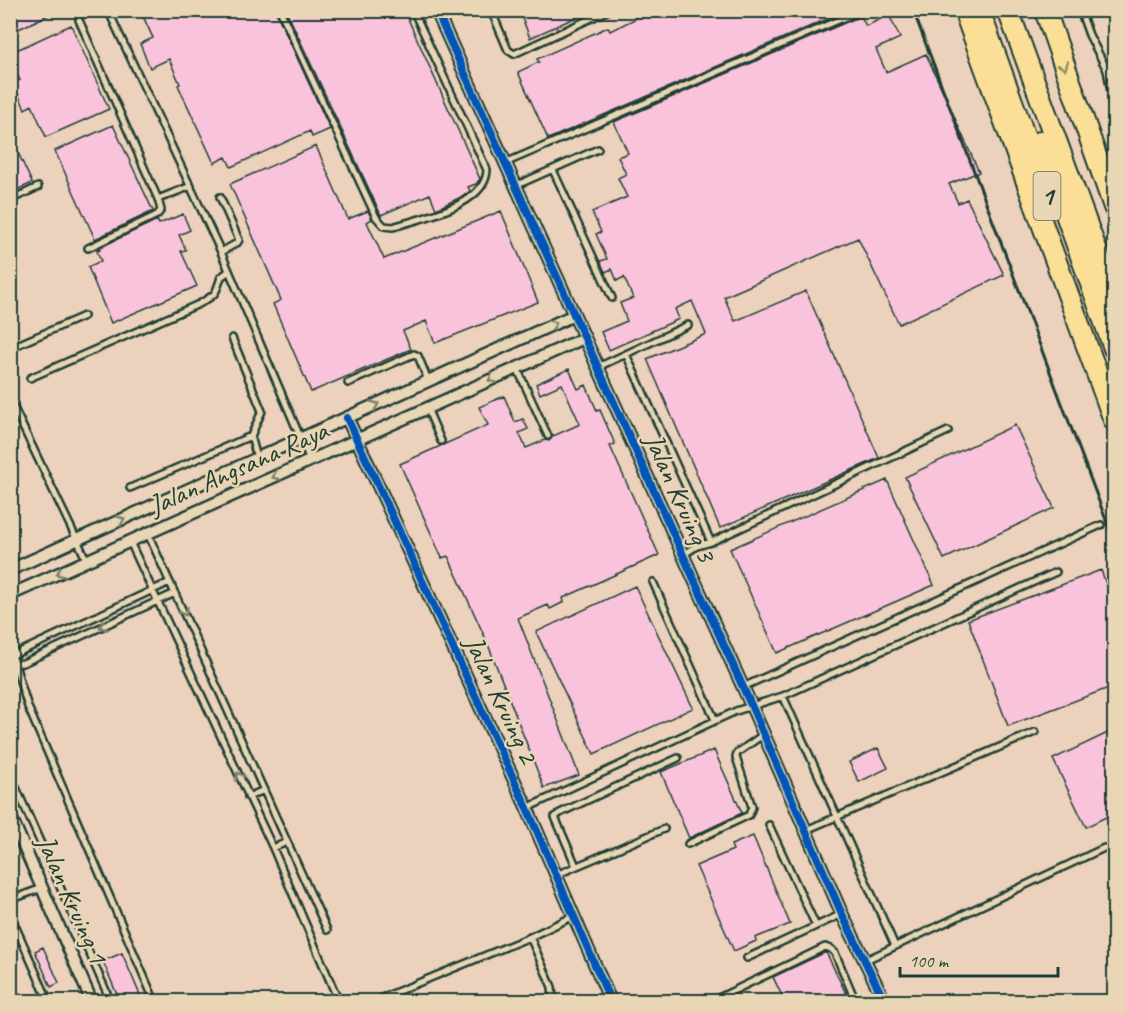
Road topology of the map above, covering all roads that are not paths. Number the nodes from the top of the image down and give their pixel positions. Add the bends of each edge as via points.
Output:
1 (108, 10) edge
2 (280, 10) edge
3 (413, 10) edge
4 (436, 10) edge
5 (491, 10) edge
6 (609, 10) edge
7 (862, 10) edge
8 (964, 10) edge
9 (979, 10) edge
10 (992, 10) edge
11 (1008, 10) edge
12 (1018, 10) edge
13 (1045, 10) edge
14 (1080, 10) edge
15 (79, 20) dead end
16 (1114, 107) edge
17 (598, 149) dead end
18 (505, 163) junction
19 (553, 170) junction
20 (191, 186) junction
21 (515, 186) junction
22 (38, 187) dead end
23 (220, 197) dead end
24 (158, 199) junction
25 (10, 200) edge
26 (1114, 207) edge
27 (88, 248) dead end
28 (221, 252) junction
29 (229, 271) junction
30 (1114, 276) edge
31 (612, 298) dead end
32 (1114, 298) edge
33 (574, 315) junction
34 (84, 316) dead end
35 (688, 325) dead end
36 (232, 338) dead end
37 (584, 338) junction
38 (10, 348) edge
39 (1114, 348) edge
40 (626, 354) junction
41 (598, 367) junction
42 (518, 368) junction
43 (30, 378) dead end
44 (428, 381) junction
45 (1114, 382) edge
46 (348, 383) dead end
47 (10, 400) edge
48 (428, 408) junction
49 (347, 418) junction
50 (1114, 420) edge
51 (948, 431) dead end
52 (251, 436) junction
53 (548, 436) dead end
54 (300, 439) junction
55 (357, 439) junction
56 (441, 441) dead end
57 (257, 458) junction
58 (310, 461) junction
59 (130, 488) dead end
60 (1101, 525) dead end
61 (148, 534) junction
62 (78, 540) junction
63 (130, 542) junction
64 (711, 542) junction
65 (683, 555) junction
66 (87, 561) junction
67 (10, 570) edge
68 (1056, 572) dead end
69 (170, 582) junction
70 (653, 582) dead end
71 (152, 589) junction
72 (175, 593) junction
73 (10, 595) edge
74 (157, 601) junction
75 (77, 626) junction
76 (82, 636) junction
77 (11, 655) edge
78 (13, 664) edge
79 (743, 687) junction
80 (783, 696) junction
81 (751, 705) junction
82 (715, 720) junction
83 (1035, 732) dead end
84 (764, 734) junction
85 (678, 758) dead end
86 (10, 774) edge
87 (264, 790) junction
88 (248, 797) junction
89 (527, 808) junction
90 (10, 815) edge
91 (836, 818) junction
92 (769, 825) dead end
93 (664, 829) dead end
94 (806, 830) junction
95 (287, 842) junction
96 (688, 844) dead end
97 (1104, 848) dead end
98 (273, 849) junction
99 (576, 866) junction
100 (556, 875) junction
101 (42, 888) junction
102 (10, 900) edge
103 (10, 914) edge
104 (842, 914) junction
105 (574, 916) junction
106 (816, 926) junction
107 (327, 930) dead end
108 (530, 937) junction
109 (895, 946) junction
110 (747, 958) dead end
111 (866, 960) junction
112 (49, 1002) edge
113 (92, 1002) edge
114 (111, 1002) edge
115 (155, 1002) edge
116 (339, 1002) edge
117 (378, 1002) edge
118 (553, 1002) edge
119 (611, 1002) edge
120 (710, 1002) edge
121 (856, 1002) edge
122 (885, 1002) edge

1 - 20 lane
2 - 3 lane via 376,217 384,226 393,227 473,197 487,177
4 - 18 street, Jalan Kruing 3
5 - 6 lane via 508,50 514,54
7 - 18 lane
8 - 50 highway
9 - 45 highway, 1
10 - 39 highway, 1
11 - 32 highway, 1
12 - 30 highway, 1
13 -> 26 highway
14 - 16 lane via 1107,70
15 - 24 lane
17 - 19 lane
18 - 21 street, Jalan Kruing 3
19 - 21 lane
19 - 31 lane
20 - 24 lane
20 - 28 lane
21 - 33 street, Jalan Kruing 3
22 - 25 lane
23 - 28 lane via 239,240
24 - 27 lane via 161,210 157,215
28 - 29 lane
29 - 43 lane via 221,277 215,294 199,304
29 - 54 lane
33 - 37 street, Jalan Kruing 3
44 -> 33 street, Jalan Angsana Raya
34 - 38 lane
35 - 40 lane
36 - 52 lane via 262,411
37 - 41 street, Jalan Kruing 3
37 - 42 street, Jalan Angsana Raya
40 - 41 lane
40 - 64 lane
41 - 65 street, Jalan Kruing 3
42 -> 48 street, Jalan Angsana Raya
42 - 53 lane
44 - 46 lane via 414,354
49 -> 44 street, Jalan Angsana Raya
47 - 62 lane
48 - 55 street, Jalan Angsana Raya
48 - 56 lane
49 - 54 street, Jalan Angsana Raya
49 - 55 street, Jalan Kruing 2
51 - 64 lane
52 - 57 lane
52 - 59 lane
54 - 57 street, Jalan Angsana Raya
54 - 58 lane
55 - 58 street, Jalan Angsana Raya
55 - 89 street, Jalan Kruing 2
62 -> 57 street, Jalan Angsana Raya
58 -> 61 street, Jalan Angsana Raya
60 - 79 lane
61 - 63 street, Jalan Angsana Raya
61 - 69 lane
62 - 66 lane
62 - 67 street, Jalan Angsana Raya
63 - 66 street, Jalan Angsana Raya
63 - 71 lane
64 - 65 lane
65 - 79 street, Jalan Kruing 3
66 -> 73 street, Jalan Angsana Raya
68 - 80 lane
69 - 71 lane
69 - 72 lane
70 - 82 lane
71 - 74 lane
71 - 75 lane
72 - 74 lane
72 -> 87 lane
74 -> 76 lane
88 -> 74 lane
75 - 76 lane
75 - 77 lane
76 - 78 lane
77 - 78 lane
78 - 115 lane
79 - 81 street, Jalan Kruing 3
80 - 81 lane
80 - 91 lane
81 - 82 lane
81 - 84 street, Jalan Kruing 3
82 - 89 lane
83 - 91 lane
84 - 94 street, Jalan Kruing 3
84 - 96 lane via 736,757 752,807 749,815
85 - 99 lane via 555,817
86 - 114 lane
87 - 88 lane
87 - 95 lane
88 - 98 lane
89 - 100 street, Jalan Kruing 2
90 - 101 street, Jalan Kruing 1
91 - 94 lane
91 - 109 lane
92 - 106 lane
93 - 99 lane
94 - 104 street, Jalan Kruing 3
95 - 98 lane
95 - 107 lane
97 - 109 lane
98 - 116 lane
99 - 100 lane
100 - 105 street, Jalan Kruing 2
101 - 102 lane
101 - 113 street, Jalan Kruing 1
103 - 112 lane
104 - 106 lane
104 - 111 street, Jalan Kruing 3
105 - 108 lane
105 - 119 street, Jalan Kruing 2
106 - 110 lane
108 - 117 lane
108 - 118 lane via 552,987
109 - 111 lane
111 - 122 street, Jalan Kruing 3
120 - 121 lane via 825,947 835,953

